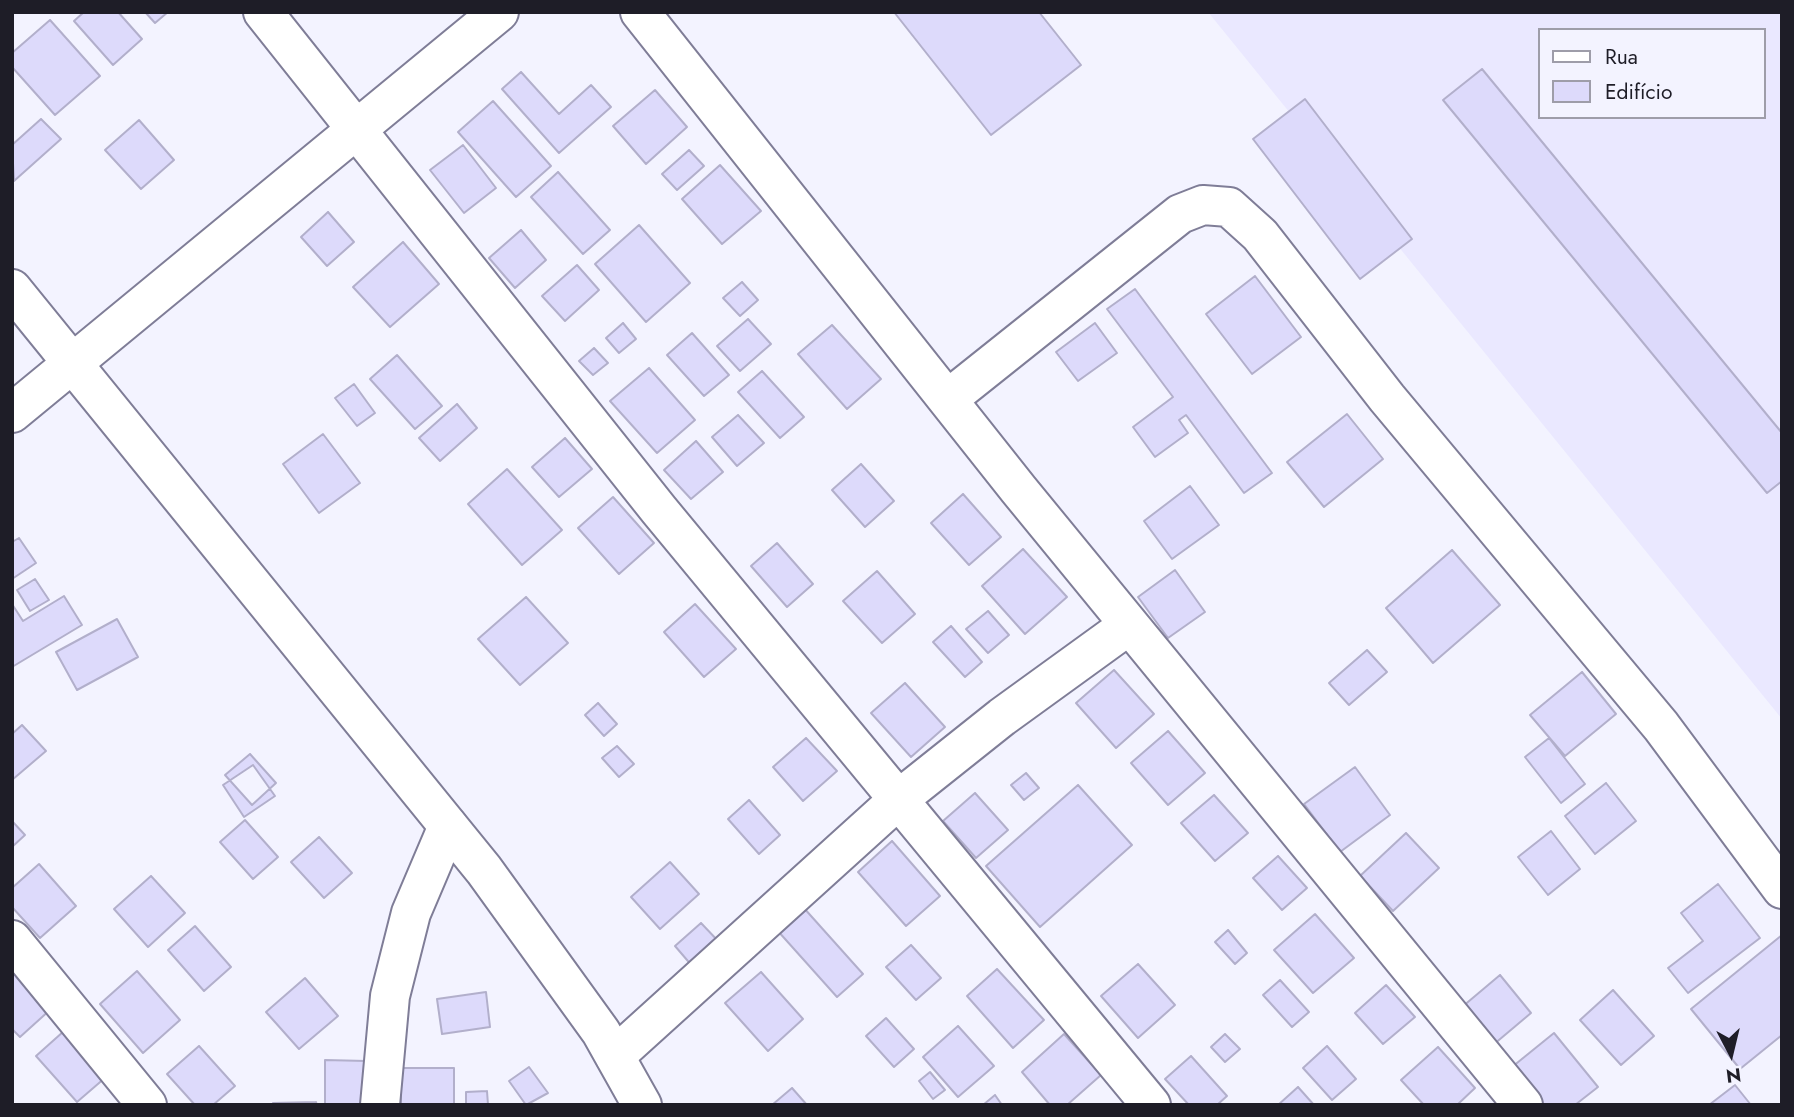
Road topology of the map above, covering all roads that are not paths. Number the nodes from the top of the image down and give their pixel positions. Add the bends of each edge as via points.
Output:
1 (262, 12) edge
2 (499, 12) edge
3 (640, 12) edge
4 (355, 131) junction
5 (12, 289) edge
6 (73, 363) junction
7 (948, 399) junction
8 (12, 413) edge
9 (1129, 625) junction
10 (899, 799) junction
11 (448, 826) junction
12 (1782, 889) edge
13 (12, 940) edge
14 (615, 1056) junction
15 (147, 1105) edge
16 (380, 1105) edge
17 (642, 1105) edge
18 (1151, 1105) edge
19 (1523, 1105) edge

1 - 4 street
2 - 4 street
3 - 7 street
4 - 6 street
4 - 10 street via 659,510
5 - 6 street
6 - 8 street
6 - 11 street
7 - 9 street
7 - 12 street via 1180,214 1203,205 1229,207 1261,235 1387,398 1661,726
9 - 10 street
9 - 19 street
10 - 14 street
10 - 18 street
11 - 14 street
11 - 16 street via 411,913 390,996
13 - 15 street
14 - 17 street

